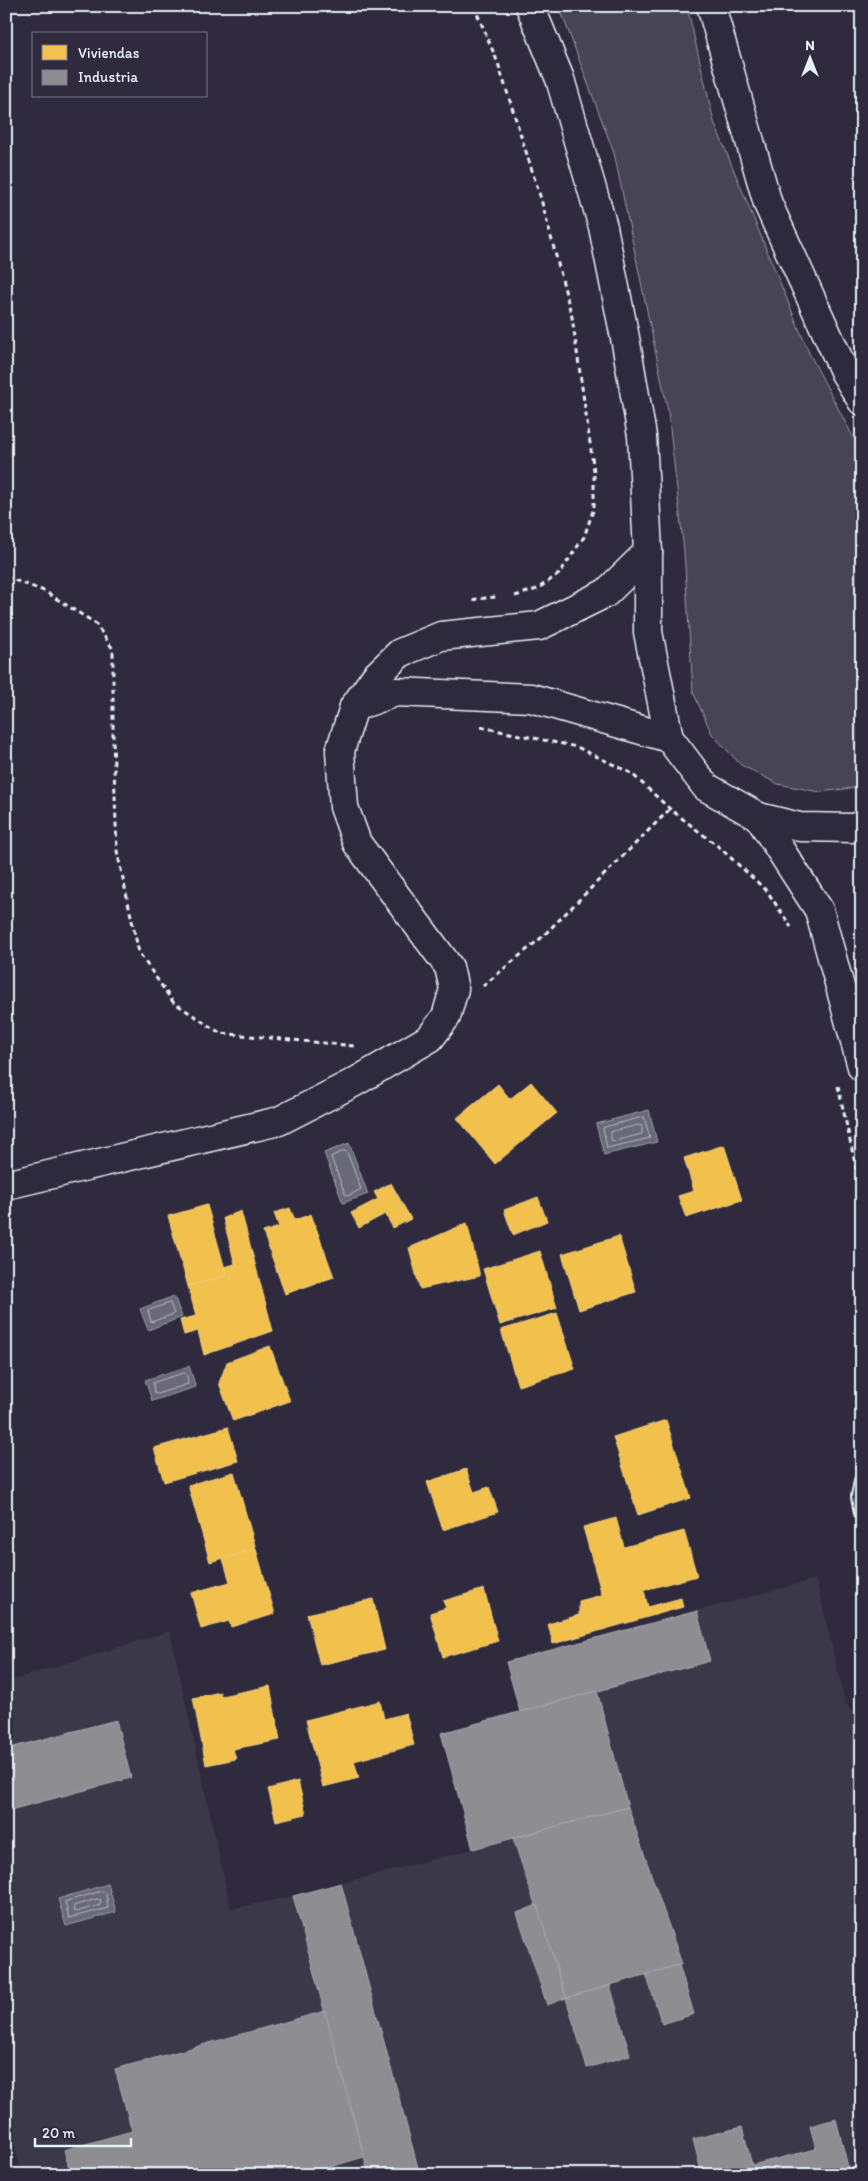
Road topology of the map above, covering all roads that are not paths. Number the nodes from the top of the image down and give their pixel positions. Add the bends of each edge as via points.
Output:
1 (530, 6) edge
2 (710, 6) edge
3 (862, 401) edge
4 (648, 552) junction
5 (354, 707) junction
6 (669, 738) junction
7 (759, 817) junction
8 (862, 825) edge
9 (862, 1067) edge
10 (6, 1185) edge
11 (862, 1480) edge
12 (862, 1513) edge

1 - 4 street via 560,78 603,227 642,436
2 - 3 street via 768,204 845,373
4 - 5 street via 606,593 539,626 441,636 400,653 376,676
4 - 6 street via 648,632
5 - 6 street via 396,692 531,698
5 - 10 street via 340,751 344,807 357,843 449,967 454,989 446,1017 430,1038 279,1121
6 - 7 street via 706,787
7 - 8 street via 800,827 853,828
7 - 9 street via 818,910
11 - 12 lane via 859,1497

